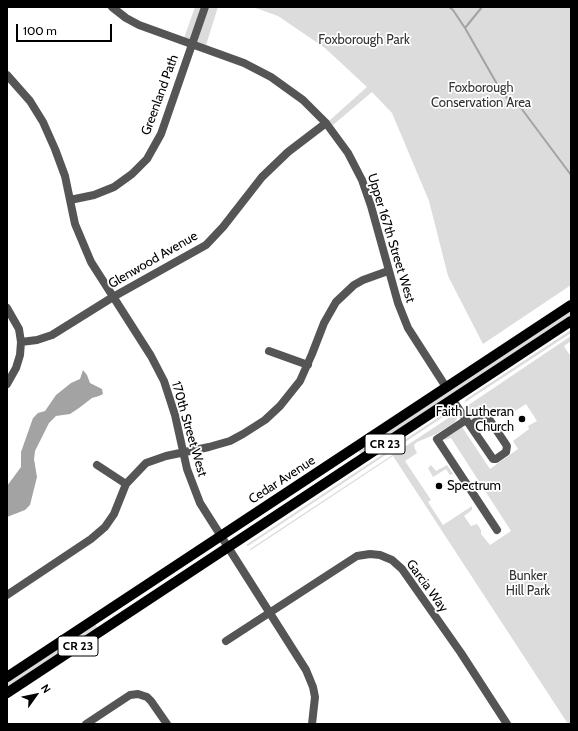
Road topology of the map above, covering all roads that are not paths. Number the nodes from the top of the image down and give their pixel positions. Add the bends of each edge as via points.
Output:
1 (112, 7) edge
2 (205, 7) edge
3 (191, 45) junction
4 (7, 75) edge
5 (326, 123) junction
6 (70, 200) junction
7 (388, 271) junction
8 (113, 297) junction
9 (571, 305) edge
10 (7, 308) edge
11 (571, 321) edge
12 (21, 342) junction
13 (269, 351) dead end
14 (308, 365) junction
15 (7, 384) edge
16 (446, 387) junction
17 (452, 399) junction
18 (468, 422) junction
19 (183, 452) junction
20 (97, 465) dead end
21 (126, 484) junction
22 (497, 530) dead end
23 (220, 536) junction
24 (228, 548) junction
25 (7, 595) edge
26 (269, 613) junction
27 (226, 641) dead end
28 (7, 677) edge
29 (7, 693) edge
30 (86, 724) edge
31 (167, 724) edge
32 (312, 724) edge
33 (507, 724) edge

1 - 3 street, Upper 167th Street West via 139,25
2 - 3 street, Greenland Path
3 - 5 street, Upper 167th Street West via 244,63 271,77 302,100
3 - 6 street, Greenland Path via 161,134 147,159 114,187 94,195
4 - 6 street, 170th Street West via 30,101 43,122 60,162
5 - 7 street, Upper 167th Street West via 348,153 362,180
5 - 8 street, Glenwood Avenue via 288,152 262,177 206,245
6 - 8 street, 170th Street West via 75,224 85,249
7 - 14 street via 354,285 336,302 324,323
7 - 16 street, Upper 167th Street West via 408,328
8 - 12 street, Glenwood Avenue via 52,335
8 - 19 street, 170th Street West via 164,381 175,414
9 - 16 main road, Cedar Avenue / CR 23
10 - 12 street via 19,330
11 - 17 main road, Cedar Avenue / CR 23
12 - 15 street via 16,368
13 - 14 street
14 - 19 street via 287,398 256,426 230,441
16 - 23 main road, Cedar Avenue / CR 23
17 - 18 street
17 - 24 main road, Cedar Avenue / CR 23
18 - 18 street via 493,459 506,452 507,446 487,416
18 - 22 street via 437,439
19 - 21 street via 146,463
19 - 23 street, 170th Street West via 195,492
20 - 21 street
21 - 25 street via 114,514 105,527
23 - 24 street, 170th Street West
23 - 28 main road, Cedar Avenue / CR 23
24 - 26 street, 170th Street West
24 - 29 main road, Cedar Avenue / CR 23
26 - 27 street, Garcia Way
26 - 32 street, 170th Street West via 306,670 313,687 315,707
26 - 33 street, Garcia Way via 357,556 375,554 392,560 402,569 461,653
30 - 31 street via 130,695 138,694 151,701

